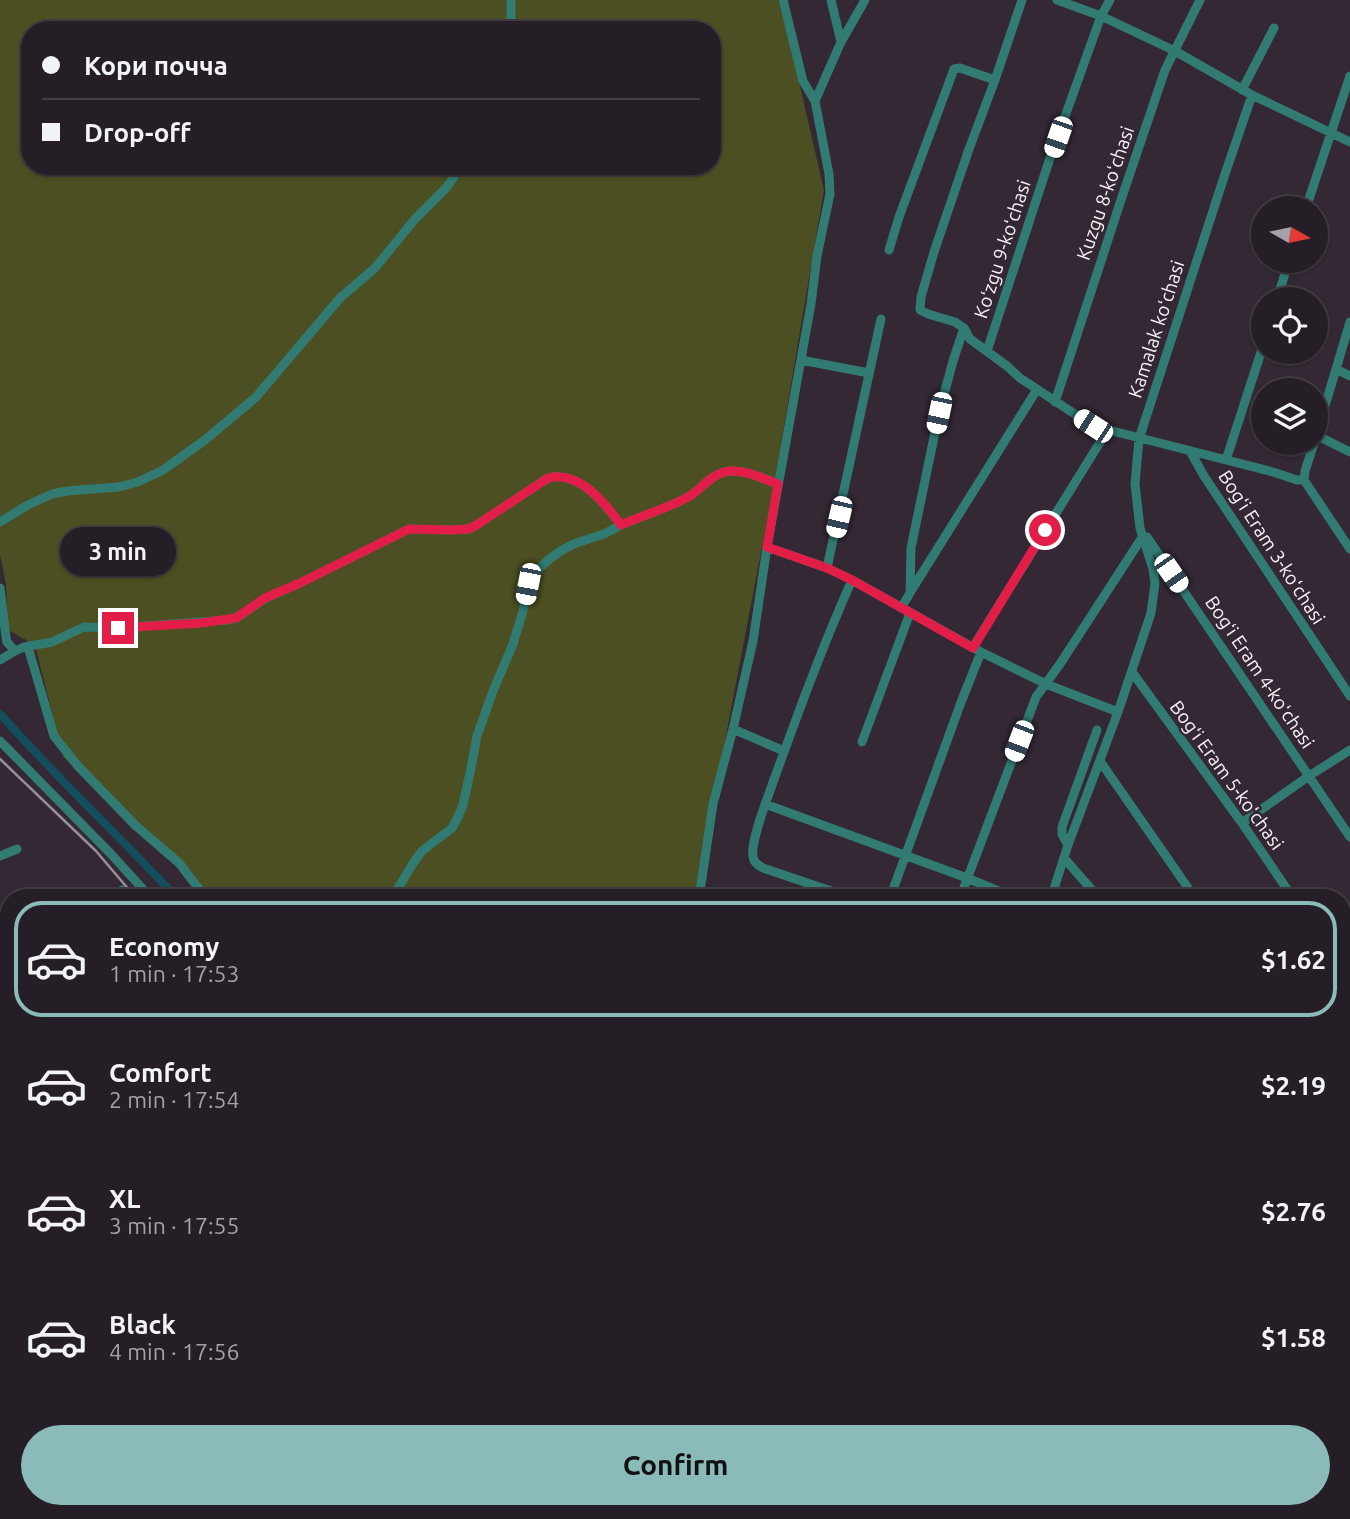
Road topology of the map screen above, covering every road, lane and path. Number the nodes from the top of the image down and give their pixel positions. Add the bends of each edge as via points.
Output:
1 (512, 0) edge
2 (783, 0) edge
3 (831, 0) edge
4 (865, 0) edge
5 (1022, 0) edge
6 (1058, 0) edge
7 (1110, 0) edge
8 (1200, 0) edge
9 (1101, 16) junction
10 (511, 21) edge
11 (1274, 27) dead end
12 (841, 42) junction
13 (1175, 51) junction
14 (1350, 76) edge
15 (995, 80) junction
16 (1242, 90) junction
17 (1252, 95) junction
18 (815, 101) junction
19 (1330, 133) junction
20 (1350, 142) edge
21 (455, 175) edge
22 (1310, 196) edge
23 (889, 250) dead end
24 (881, 319) dead end
25 (1350, 322) edge
26 (964, 328) junction
27 (987, 351) junction
28 (801, 360) junction
29 (1257, 364) edge
30 (1336, 369) junction
31 (869, 373) junction
32 (1350, 376) edge
33 (1037, 391) junction
34 (1328, 395) edge
35 (1055, 402) junction
36 (1107, 431) junction
37 (1139, 439) junction
38 (1328, 441) edge
39 (1190, 451) junction
40 (1350, 452) edge
41 (1310, 455) edge
42 (1226, 460) junction
43 (1304, 480) junction
44 (778, 484) junction
45 (0, 522) edge
46 (621, 525) junction
47 (1141, 532) junction
48 (767, 547) junction
49 (1350, 549) edge
50 (827, 568) junction
51 (852, 580) junction
52 (0, 588) edge
53 (910, 593) junction
54 (905, 610) junction
55 (28, 647) junction
56 (977, 650) junction
57 (15, 652) junction
58 (0, 660) edge
59 (1132, 672) junction
60 (1046, 684) junction
61 (1350, 696) edge
62 (1118, 712) junction
63 (733, 729) junction
64 (1097, 730) dead end
65 (0, 741) edge
66 (863, 742) dead end
67 (1350, 750) edge
68 (784, 751) junction
69 (1100, 761) junction
70 (1309, 776) junction
71 (765, 804) junction
72 (1242, 823) junction
73 (1350, 837) edge
74 (1068, 845) junction
75 (17, 849) dead end
76 (0, 856) edge
77 (905, 856) junction
78 (1064, 858) junction
79 (967, 878) junction
80 (143, 889) edge
81 (199, 889) edge
82 (397, 889) edge
83 (700, 889) edge
84 (826, 889) edge
85 (893, 889) edge
86 (963, 889) edge
87 (993, 889) edge
88 (1054, 889) edge
89 (1091, 889) edge
90 (1189, 889) edge
91 (1287, 889) edge

1 - 10 street
2 - 18 street via 803,81
3 - 12 street
4 - 12 street
5 - 15 street
6 - 9 street
7 - 9 street, Koʻzgu 9-koʻchasi
8 - 13 street, Kuzgu 8-koʻchasi
9 - 13 street
9 - 27 street, Koʻzgu 9-koʻchasi
11 - 16 street
12 - 18 street
13 - 16 street
13 - 35 street, Kuzgu 8-koʻchasi
14 - 19 street
15 - 23 street via 954,69
15 - 26 street via 921,298 920,310
16 - 17 street
17 - 19 street
17 - 37 street, Kamalak koʻchasi
18 - 28 street via 830,194
19 - 20 street
19 - 22 street
21 - 45 street via 375,268 340,298 256,397 205,440 138,482 52,494
24 - 31 street
25 - 30 street
26 - 27 street via 970,339
26 - 53 street via 939,413 911,548
27 - 33 street
28 - 31 street
28 - 44 street
29 - 42 street
30 - 32 street
30 - 34 street
31 - 50 street
33 - 35 street
33 - 53 street
35 - 36 street
36 - 37 street
36 - 56 street
37 - 39 street
37 - 47 street, Kamalak koʻchasi via 1135,484
38 - 40 street
39 - 42 street
39 - 61 street, Bogʻi Eram 3-koʻchasi
41 - 43 street
42 - 43 street
43 - 49 street
44 - 46 street via 726,471 683,500
44 - 48 street
46 - 55 street via 592,492 575,480 556,476 475,526 409,529 265,598 236,618 84,628
46 - 82 street via 562,550 528,584 513,644 477,736 458,817 452,828 422,852
47 - 59 street, Kamalak koʻchasi via 1155,583
47 - 60 street
47 - 70 street, Bogʻi Eram 4-koʻchasi
48 - 50 street
48 - 63 street
50 - 51 street
51 - 54 street
51 - 68 street
52 - 57 street via 7,642
53 - 54 street
54 - 56 street
54 - 66 street
55 - 57 street
55 - 81 street via 54,736
56 - 60 street
56 - 77 street
57 - 58 street
59 - 62 street, Kamalak koʻchasi
59 - 72 street, Bogʻi Eram 5-koʻchasi
60 - 62 street
60 - 79 street via 1036,697
62 - 69 street, Kamalak koʻchasi
63 - 68 street
63 - 83 street via 713,804
64 - 74 street via 1062,827
65 - 80 street
67 - 70 street
68 - 71 street
69 - 74 street, Kamalak koʻchasi
69 - 90 street
70 - 72 street
70 - 73 street, Bogʻi Eram 4-koʻchasi
71 - 77 street
71 - 84 street via 752,856 756,863
72 - 91 street, Bogʻi Eram 5-koʻchasi
74 - 78 street, Kamalak koʻchasi
75 - 76 street
77 - 79 street
77 - 85 street
78 - 88 street, Kamalak koʻchasi
78 - 89 street
79 - 86 street
79 - 87 street

